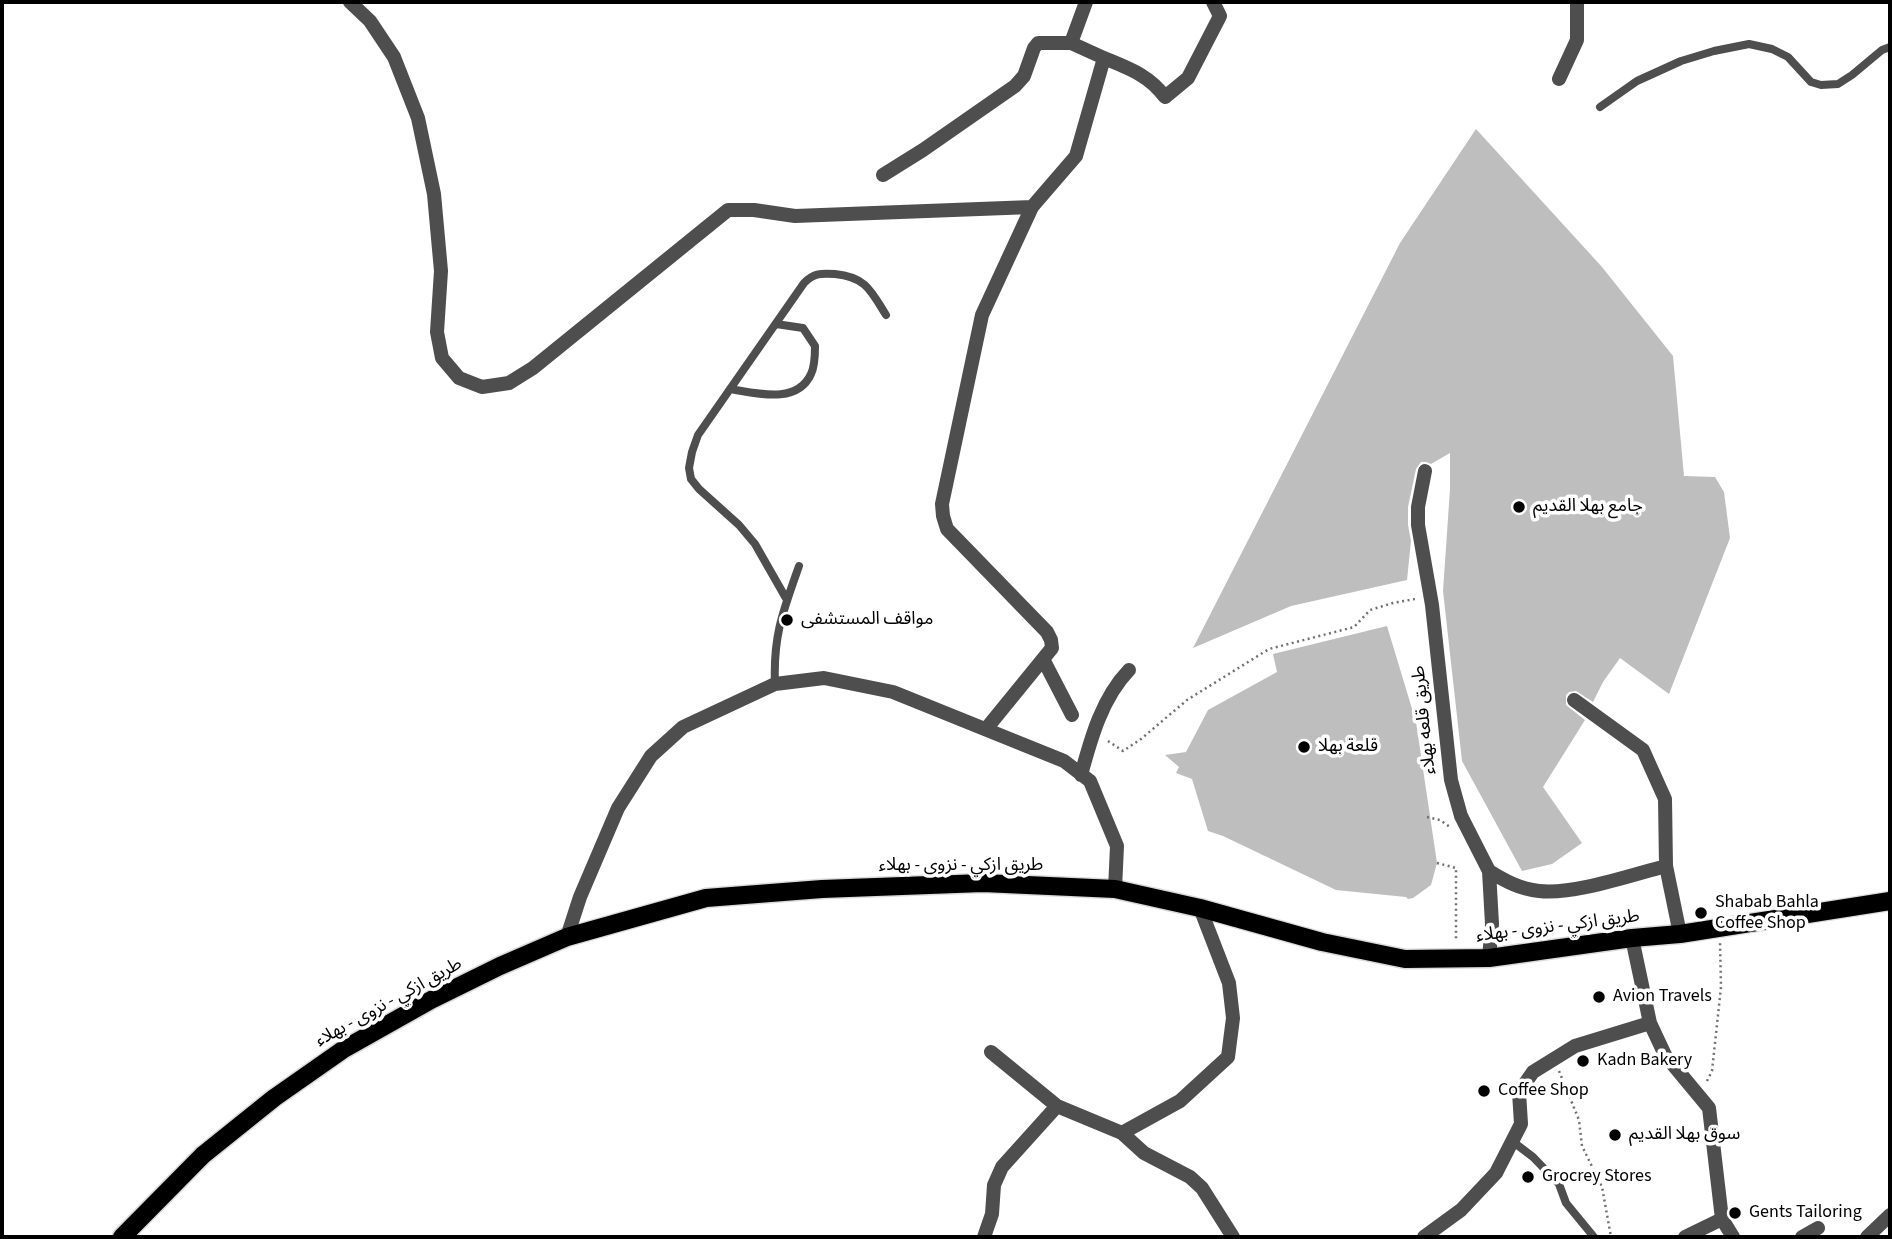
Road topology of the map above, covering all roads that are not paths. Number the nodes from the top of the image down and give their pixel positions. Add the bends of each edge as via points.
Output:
1 (350, 2) edge
2 (1086, 2) edge
3 (1213, 2) edge
4 (1577, 2) edge
5 (1070, 43) junction
6 (1890, 47) edge
7 (1104, 58) junction
8 (1559, 79) dead end
9 (1600, 107) dead end
10 (883, 175) dead end
11 (1032, 207) junction
12 (886, 315) dead end
13 (776, 324) junction
14 (730, 389) junction
15 (1425, 471) dead end
16 (799, 566) dead end
17 (787, 600) junction
18 (1043, 659) junction
19 (1129, 670) dead end
20 (775, 684) junction
21 (1574, 700) dead end
22 (1072, 715) dead end
23 (986, 729) junction
24 (1081, 775) junction
25 (1666, 866) junction
26 (1489, 871) junction
27 (1115, 889) junction
28 (1890, 901) edge
29 (1200, 908) junction
30 (1680, 934) junction
31 (566, 937) junction
32 (1632, 938) junction
33 (1489, 958) junction
34 (1650, 1023) junction
35 (991, 1052) dead end
36 (1057, 1106) junction
37 (1122, 1133) junction
38 (1512, 1141) junction
39 (1890, 1215) edge
40 (1722, 1219) junction
41 (1818, 1228) dead end
42 (1428, 1236) edge
43 (122, 1237) edge
44 (984, 1237) edge
45 (1233, 1237) edge
46 (1594, 1237) edge
47 (1685, 1237) edge
48 (1733, 1237) edge
49 (1802, 1237) edge
50 (1867, 1237) edge

1 - 11 street via 370,21 394,57 418,118 434,194 441,271 437,332 442,358 459,378 482,387 509,383 533,368 728,210 795,216
2 - 5 street
3 - 7 street via 1220,16 1188,78 1165,97 1139,73
4 - 8 street via 1577,40
5 - 7 street
5 - 10 street via 1038,43 1015,86
6 - 9 lane via 1838,84 1821,85 1811,82 1788,57 1772,49 1749,44 1714,51 1637,81
7 - 11 street via 1076,156
11 - 18 street via 982,315 942,504 947,529 955,539 1047,632 1052,648
12 - 13 lane via 863,282 850,275 822,272 804,283
13 - 14 lane
13 - 14 lane via 803,328 815,346 812,372 804,386 770,396
14 - 17 lane via 698,435 689,468 691,480 755,544
15 - 26 street, طريق قلعه بهلاء via 1418,525 1431,596 1451,780 1461,816
16 - 17 lane
17 - 20 lane via 776,639
18 - 22 street
18 - 23 street
19 - 24 street via 1094,731
20 - 23 street via 824,678 893,692
20 - 31 street via 683,727 651,756 618,808
21 - 25 street via 1643,750 1665,799
23 - 24 street via 1064,761
24 - 27 street via 1090,781 1117,846
25 - 26 street via 1558,892 1521,888
25 - 30 street
26 - 33 street, طريق قلعه بهلاء
27 - 29 main road, طريق ازكي - نزوى - بهلاء
27 - 31 main road, طريق ازكي - نزوى - بهلاء via 983,883 706,898
28 - 30 main road, طريق ازكي - نزوى - بهلاء
29 - 33 main road, طريق ازكي - نزوى - بهلاء via 1322,942 1405,959
29 - 37 street via 1229,983 1233,1018 1228,1057 1180,1101
30 - 32 main road, طريق ازكي - نزوى - بهلاء
31 - 43 main road, طريق ازكي - نزوى - بهلاء via 431,1000 344,1049 203,1156
32 - 33 main road, طريق ازكي - نزوى - بهلاء
32 - 34 street
34 - 38 street via 1575,1046 1533,1072 1519,1092 1521,1124
34 - 40 street via 1665,1055 1709,1108
35 - 36 street
36 - 37 street
36 - 44 street via 1002,1167
37 - 45 street via 1144,1153 1196,1182
38 - 42 street via 1496,1173
38 - 46 lane via 1559,1184 1566,1203
39 - 50 street
40 - 47 street
40 - 48 street
41 - 49 street

